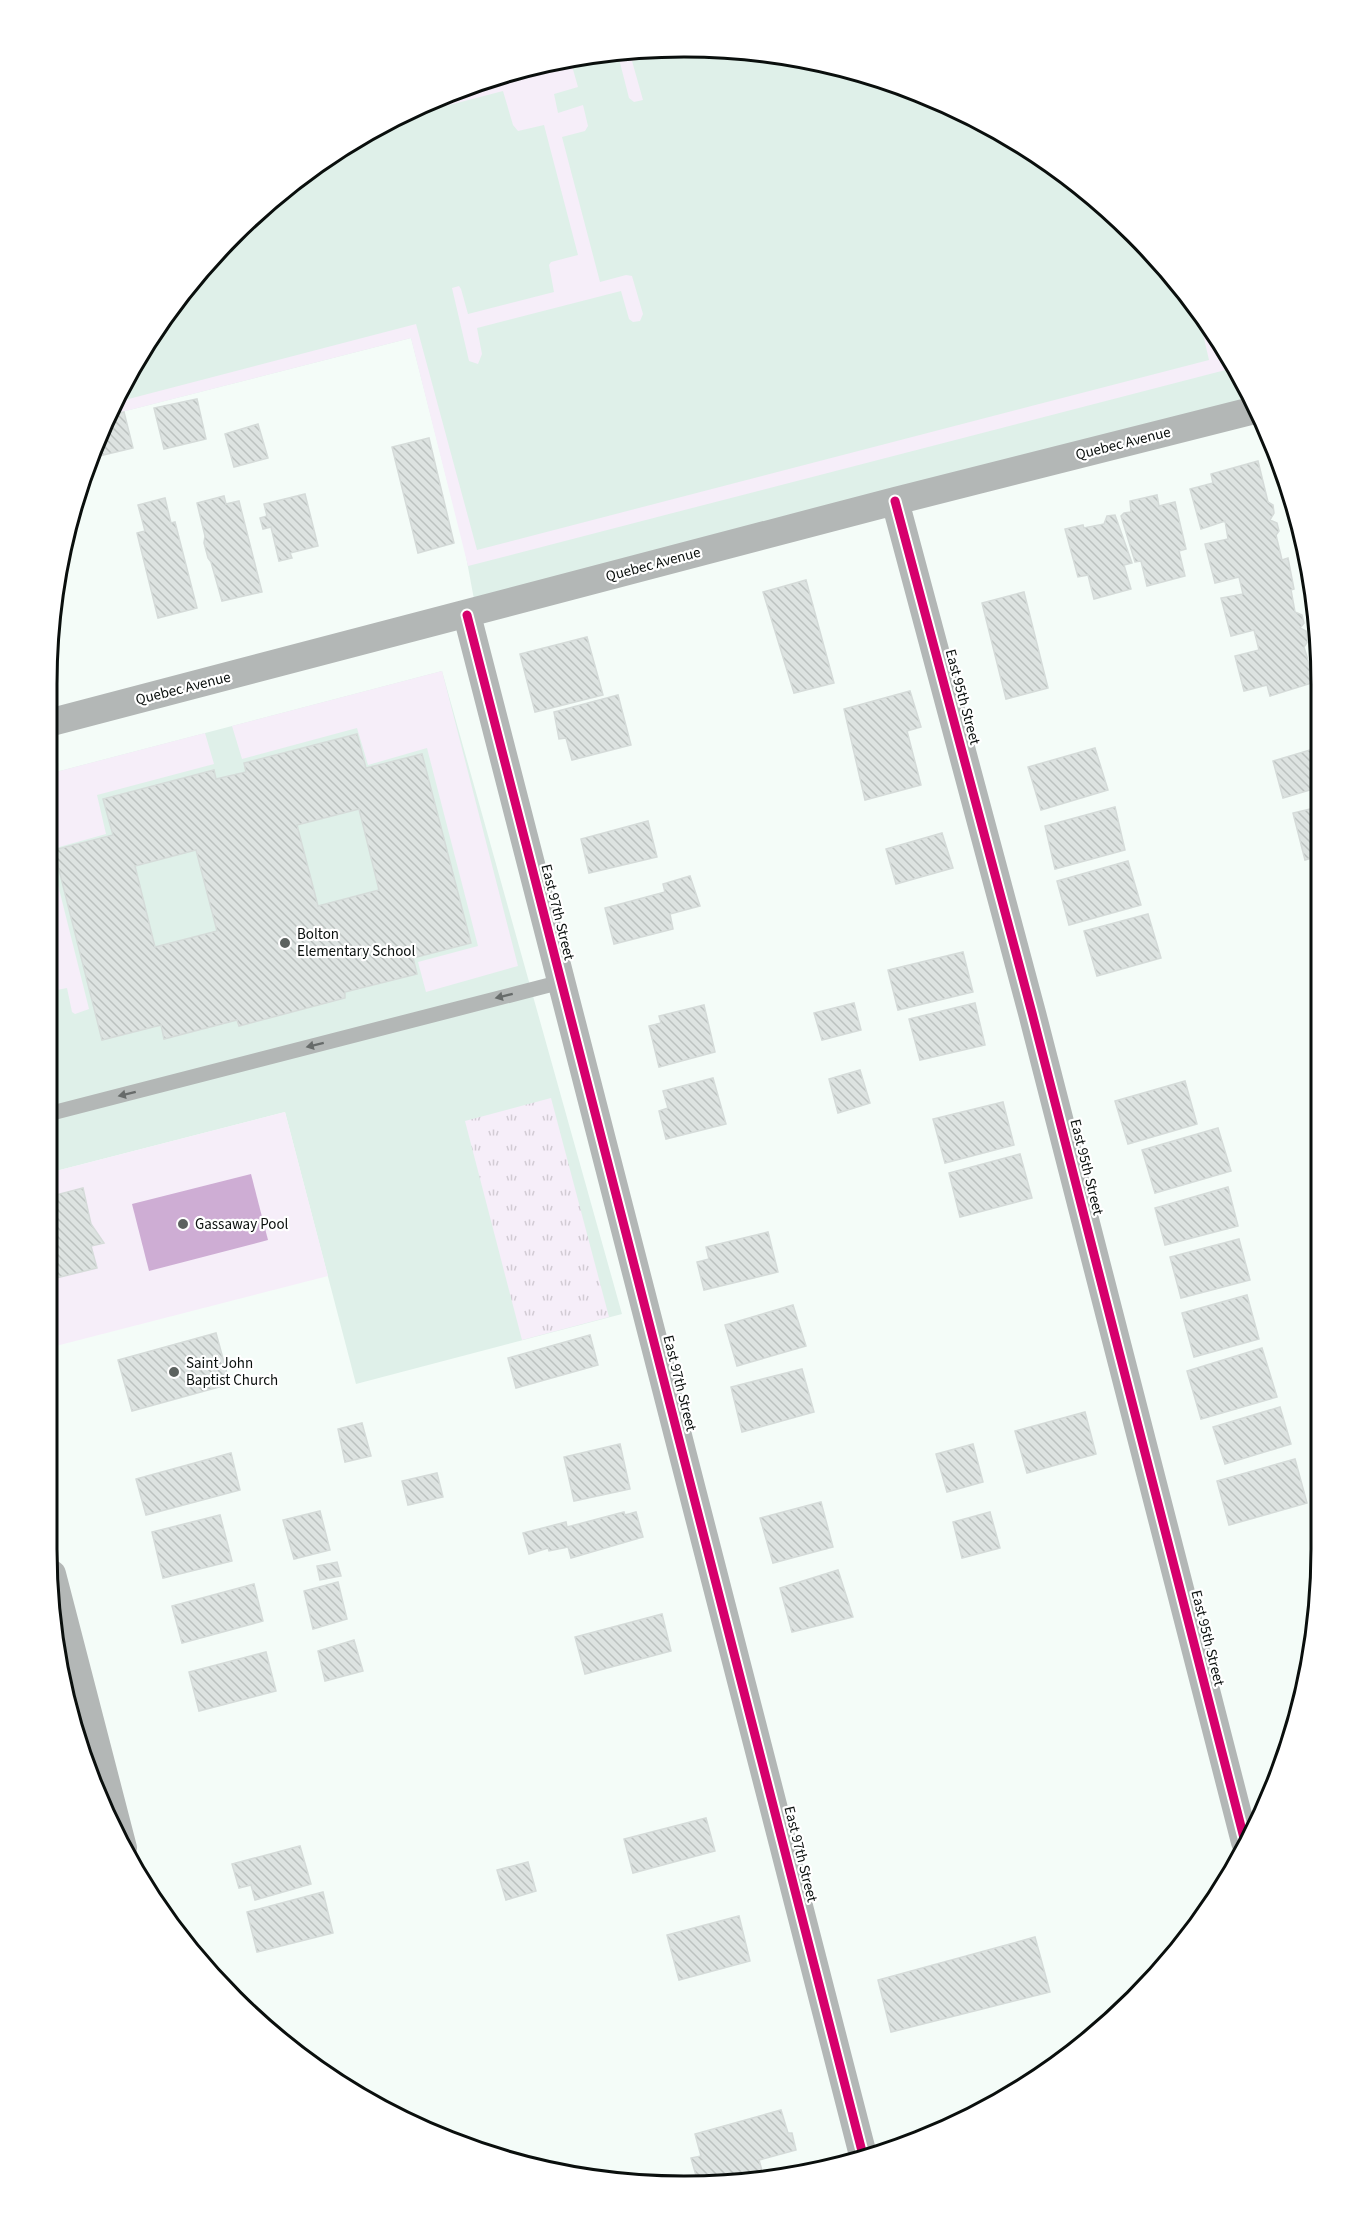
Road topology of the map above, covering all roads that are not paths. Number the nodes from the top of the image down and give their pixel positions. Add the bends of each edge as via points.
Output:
1 (1248, 412) edge
2 (895, 501) junction
3 (466, 615) junction
4 (57, 721) edge
5 (561, 982) junction
6 (57, 1112) edge
7 (59, 1601) edge
8 (111, 1803) edge
9 (1243, 1833) edge
10 (862, 2150) edge

1 - 2 street, Quebec Avenue
2 - 3 street, Quebec Avenue
2 - 9 street, East 95th Street via 1032,1012
3 - 4 street, Quebec Avenue
3 - 5 street, East 97th Street
5 -> 6 lane
5 - 10 street, East 97th Street
7 - 8 street

